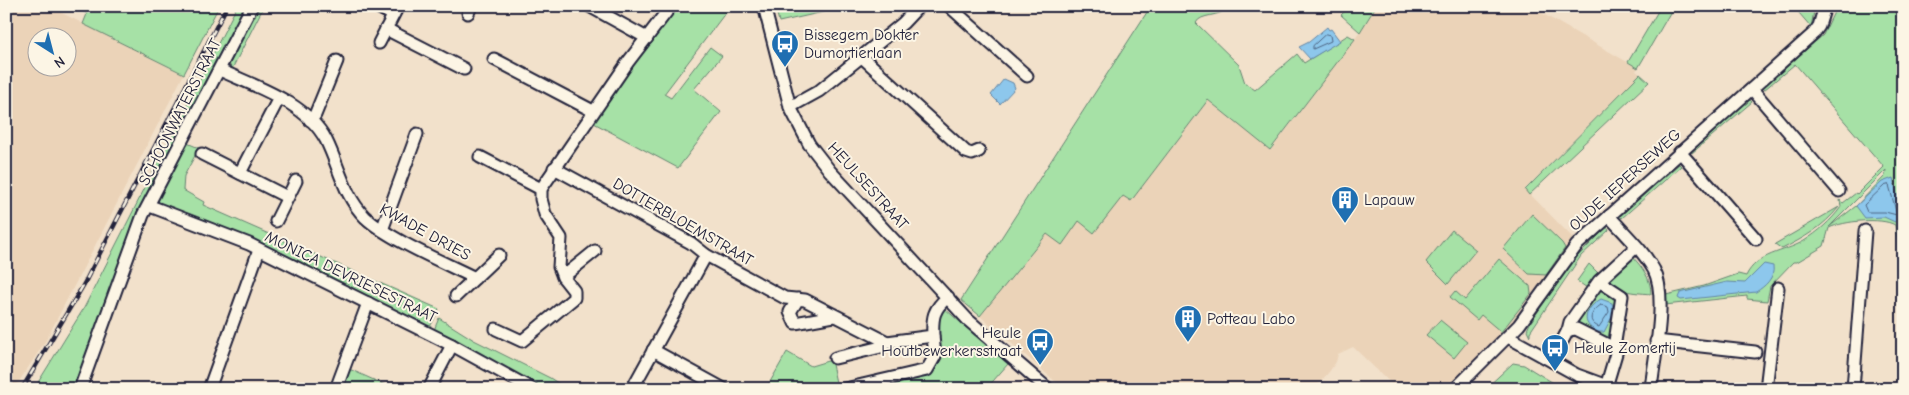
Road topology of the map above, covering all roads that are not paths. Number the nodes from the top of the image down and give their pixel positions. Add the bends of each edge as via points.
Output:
1 (252, 6) edge
2 (376, 6) edge
3 (589, 6) edge
4 (671, 6) edge
5 (764, 6) edge
6 (919, 6) edge
7 (948, 6) edge
8 (1825, 6) edge
9 (395, 10) edge
10 (386, 29) junction
11 (647, 38) junction
12 (379, 43) dead end
13 (862, 57) junction
14 (494, 59) dead end
15 (337, 60) dead end
16 (464, 69) dead end
17 (220, 70) junction
18 (1027, 76) dead end
19 (1752, 89) junction
20 (279, 98) junction
21 (790, 107) junction
22 (594, 111) junction
23 (310, 120) junction
24 (417, 134) dead end
25 (979, 151) dead end
26 (1680, 152) junction
27 (202, 154) dead end
28 (480, 157) dead end
29 (554, 168) junction
30 (240, 173) junction
31 (296, 181) dead end
32 (541, 189) junction
33 (1839, 190) dead end
34 (287, 197) junction
35 (150, 206) junction
36 (1610, 216) junction
37 (276, 221) dead end
38 (382, 230) junction
39 (1865, 231) dead end
40 (1756, 239) dead end
41 (1636, 248) junction
42 (260, 250) junction
43 (595, 251) dead end
44 (706, 254) junction
45 (499, 255) dead end
46 (563, 277) junction
47 (475, 278) junction
48 (1599, 281) junction
49 (1778, 288) dead end
50 (456, 296) dead end
51 (948, 297) junction
52 (798, 299) junction
53 (368, 303) junction
54 (834, 316) junction
55 (496, 329) dead end
56 (1568, 330) junction
57 (933, 336) junction
58 (1508, 337) junction
59 (1656, 341) junction
60 (887, 342) junction
61 (452, 345) junction
62 (1614, 348) junction
63 (653, 350) junction
64 (1755, 352) dead end
65 (835, 358) dead end
66 (1552, 361) junction
67 (1610, 388) edge
68 (80, 389) edge
69 (209, 389) edge
70 (336, 389) edge
71 (429, 389) edge
72 (532, 389) edge
73 (632, 389) edge
74 (724, 389) edge
75 (845, 389) edge
76 (1048, 389) edge
77 (1455, 389) edge
78 (1651, 389) edge
79 (1766, 389) edge
80 (1853, 389) edge

1 - 17 street, SCHOONWATERSTRAAT
2 - 9 street
3 - 11 street
4 - 11 street
5 - 21 street, HEULSESTRAAT
6 - 13 street via 903,24
7 - 18 street
8 - 19 street, OUDE IEPERSEWEG via 1814,33
9 - 10 street
10 - 12 street
10 - 16 street
11 - 22 street
13 - 21 street via 807,100
13 - 25 street via 966,152
14 - 22 street
15 - 23 street via 315,115
17 - 20 street, KWADE DRIES
17 - 35 street, SCHOONWATERSTRAAT
19 - 26 street, OUDE IEPERSEWEG
19 - 33 street
20 - 23 street, KWADE DRIES via 292,104
20 - 30 street
21 - 51 street, HEULSESTRAAT via 809,144 830,171
22 - 29 street
23 - 38 street, KWADE DRIES via 325,138 352,200 367,219
24 - 38 street
26 - 36 street, OUDE IEPERSEWEG
26 - 40 street
27 - 30 street
28 - 32 street
29 - 32 street
29 - 44 street, DOTTERBLOEMSTRAAT
30 - 34 street
31 - 34 street
32 - 46 street via 545,214 561,238 559,267
34 - 37 street
35 - 42 street, MONICA DEVRIESESTRAAT
35 - 68 street, SCHOONWATERSTRAAT via 143,216
36 - 41 street
36 - 58 street, OUDE IEPERSEWEG via 1568,255
38 - 47 street, KWADE DRIES
39 - 80 street
41 - 48 street
41 - 59 street via 1658,279 1660,311
42 - 53 street, MONICA DEVRIESESTRAAT
42 - 69 street
43 - 46 street
44 - 52 street, DOTTERBLOEMSTRAAT via 785,298
44 - 63 street
45 - 47 street, KWADE DRIES
46 - 55 street via 574,291 574,298 522,341
47 - 50 street, KWADE DRIES
48 - 56 street via 1570,322
48 - 62 street via 1622,296
49 - 79 street
51 - 57 street via 932,316
51 - 76 street, HEULSESTRAAT via 988,338
52 - 54 street, DOTTERBLOEMSTRAAT
52 - 54 street via 790,312 795,323
53 - 61 street, MONICA DEVRIESESTRAAT
53 - 70 street
54 - 60 street, DOTTERBLOEMSTRAAT
56 - 62 street via 1576,329
56 - 66 street
57 - 60 street
57 - 75 street via 935,356 927,370
58 - 66 street
58 - 77 street, OUDE IEPERSEWEG
59 - 64 street
59 - 78 street
60 - 65 street via 881,347
61 - 71 street
61 - 72 street, MONICA DEVRIESESTRAAT
62 - 67 street via 1617,350
63 - 73 street
63 - 74 street
66 - 67 street

